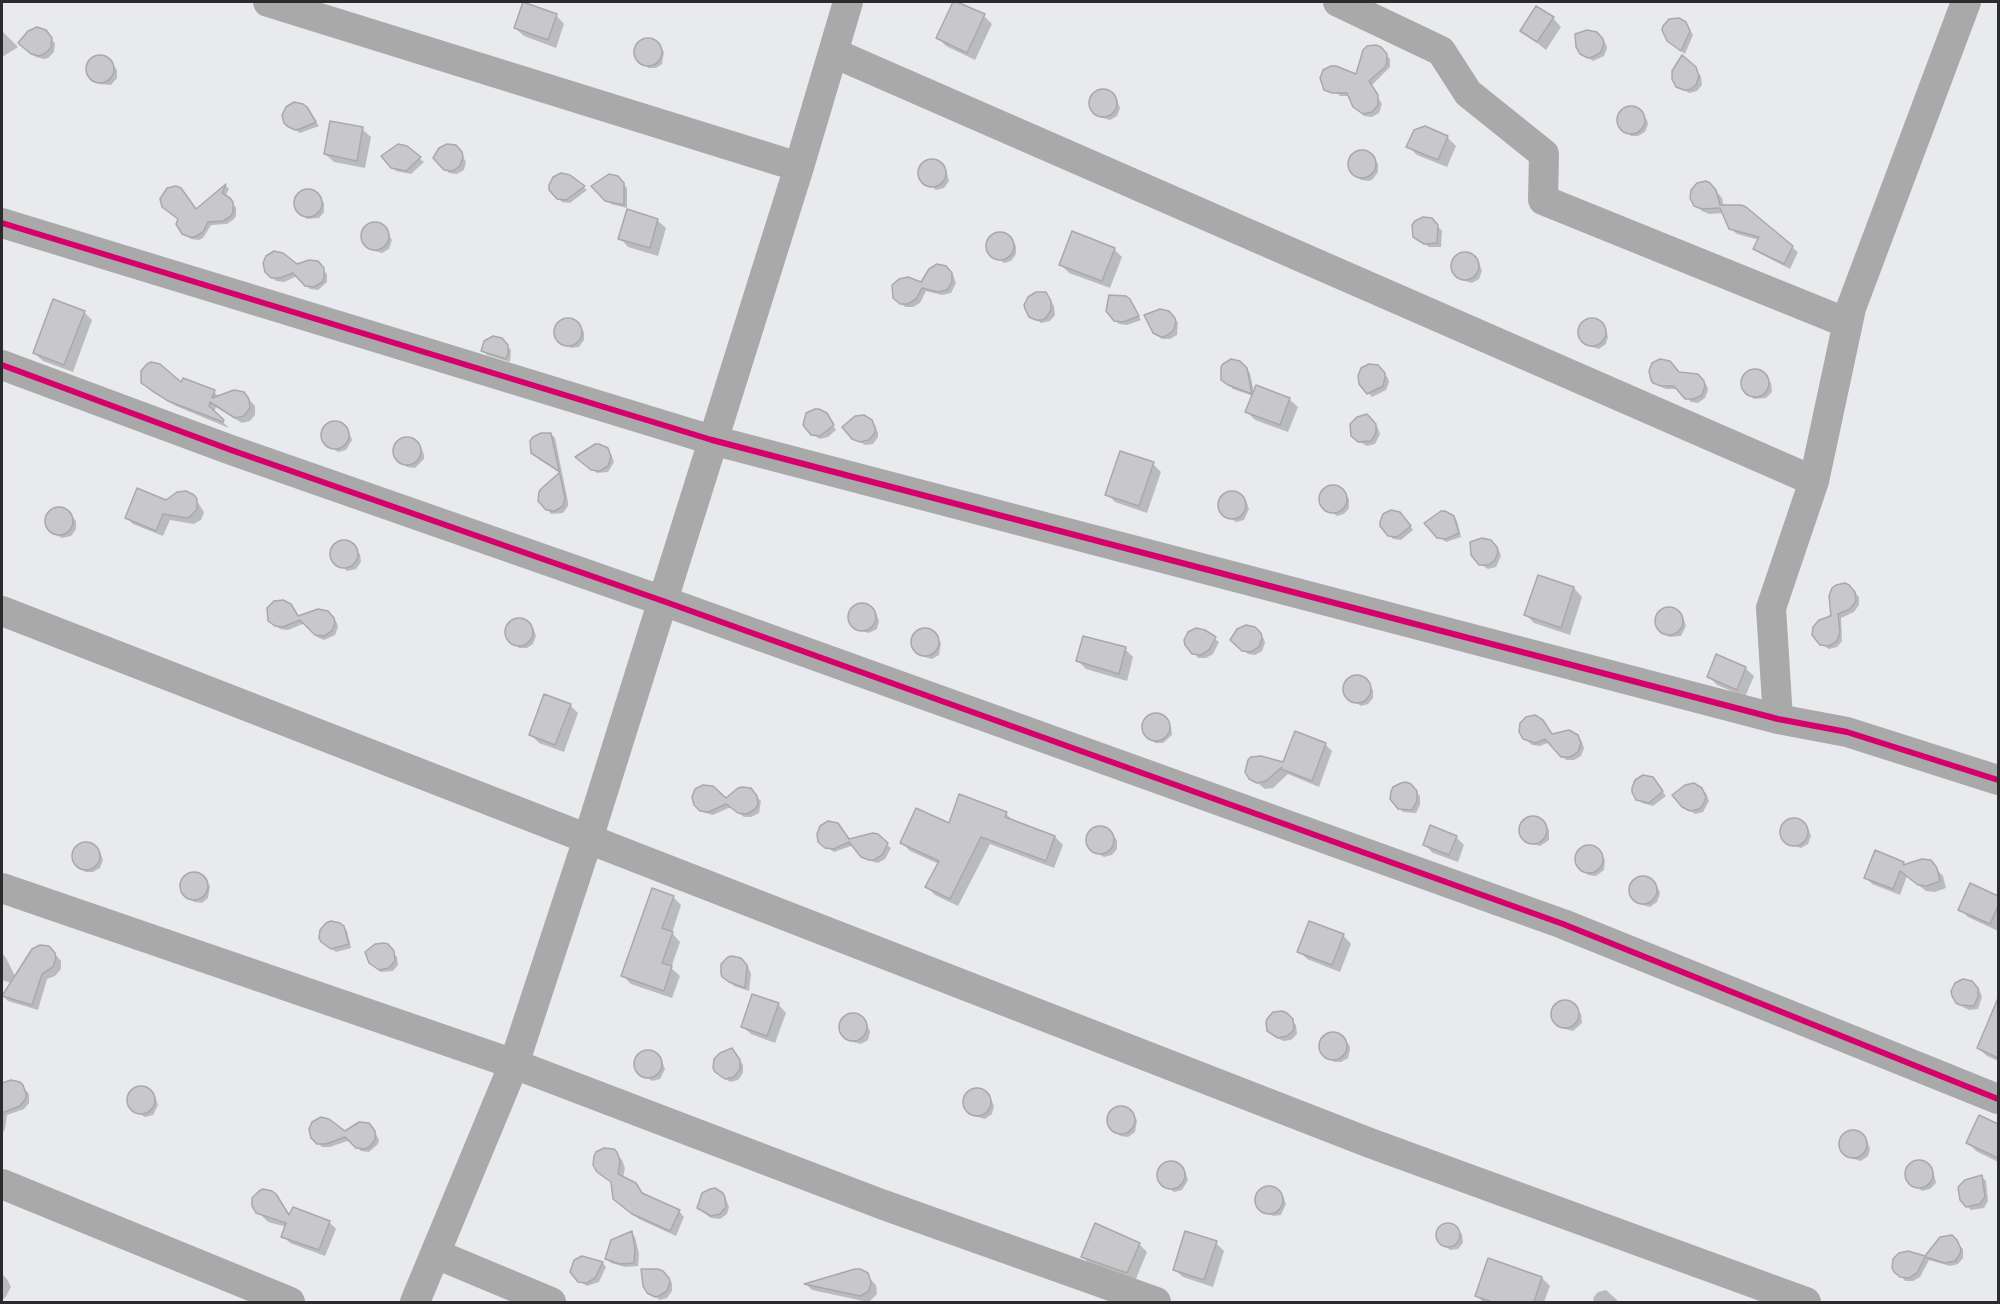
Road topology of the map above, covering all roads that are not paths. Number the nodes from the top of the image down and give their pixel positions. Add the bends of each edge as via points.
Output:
1 (268, 2) edge
2 (848, 2) edge
3 (1338, 2) edge
4 (1966, 2) edge
5 (834, 53) junction
6 (799, 167) junction
7 (2, 223) edge
8 (1847, 323) junction
9 (2, 365) edge
10 (712, 440) junction
11 (1814, 481) junction
12 (663, 601) junction
13 (2, 611) edge
14 (1778, 719) junction
15 (1998, 780) edge
16 (588, 839) junction
17 (2, 888) edge
18 (514, 1064) junction
19 (1998, 1099) edge
20 (2, 1184) edge
21 (436, 1254) junction
22 (290, 1302) edge
23 (415, 1302) edge
24 (551, 1302) edge
25 (1156, 1302) edge
26 (1806, 1302) edge

1 - 6 street
2 - 5 street
3 - 8 street via 1441,51 1468,93 1544,154 1544,200
4 - 8 street
5 - 6 street
5 - 11 street
6 - 10 street
7 - 10 street
8 - 11 street
9 - 12 street via 231,450
10 - 12 street
10 - 14 street
11 - 14 street via 1771,608
12 - 16 street
12 - 19 street via 1563,924
13 - 16 street
14 - 15 street via 1848,732
16 - 18 street
16 - 26 street via 1370,1143
17 - 18 street
18 - 21 street
18 - 25 street via 881,1204
20 - 22 street
21 - 23 street
21 - 24 street

